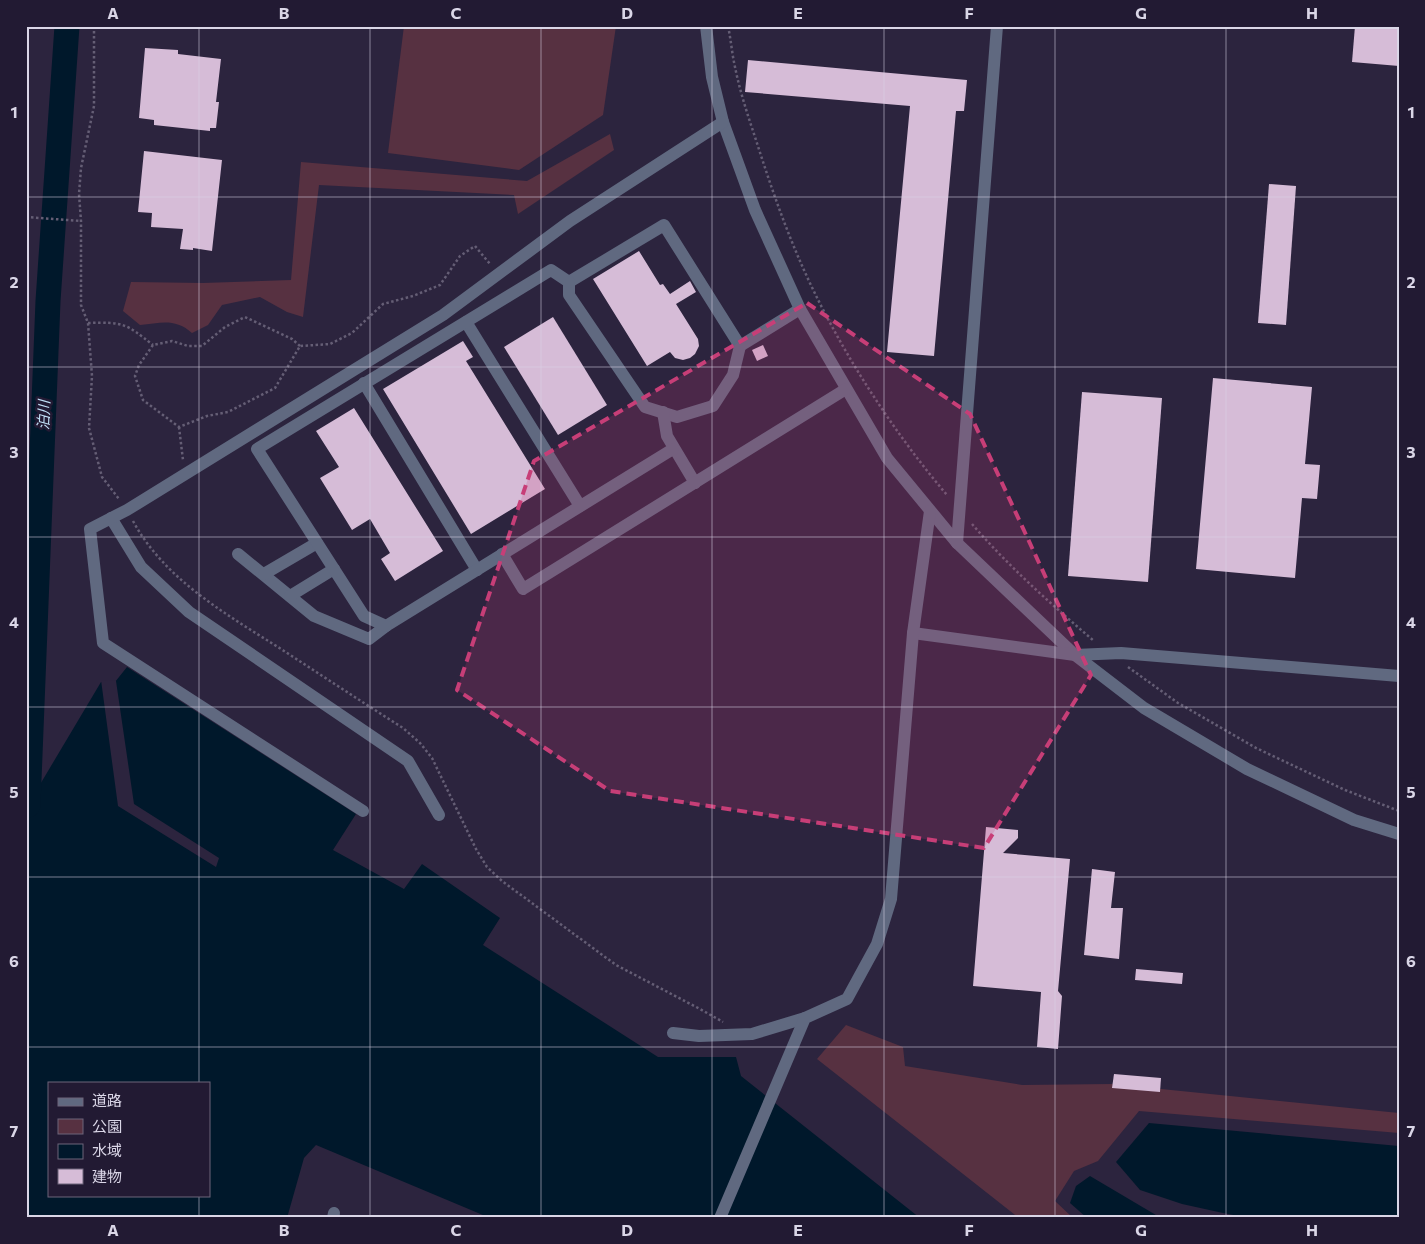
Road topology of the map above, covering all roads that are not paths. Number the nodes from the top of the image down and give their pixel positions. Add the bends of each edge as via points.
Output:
1 (706, 26) edge
2 (997, 26) edge
3 (723, 122) junction
4 (569, 282) junction
5 (800, 309) junction
6 (466, 322) junction
7 (740, 346) junction
8 (364, 383) junction
9 (846, 389) junction
10 (662, 412) junction
11 (673, 449) junction
12 (695, 483) junction
13 (580, 506) junction
14 (930, 511) junction
15 (111, 518) junction
16 (317, 543) junction
17 (957, 543) junction
18 (238, 554) dead end
19 (502, 554) junction
20 (334, 569) junction
21 (477, 570) junction
22 (264, 574) junction
23 (290, 596) junction
24 (386, 626) junction
25 (913, 633) junction
26 (1075, 655) junction
27 (1399, 676) edge
28 (363, 812) dead end
29 (439, 815) dead end
30 (1399, 834) edge
31 (805, 1018) junction
32 (673, 1033) dead end
33 (720, 1218) edge

1 - 3 street via 712,77
2 - 17 street
3 - 5 street via 755,210
3 - 15 street via 570,220 443,315
4 - 6 street via 551,270
4 - 7 street via 664,225
4 - 10 street via 569,294 644,407
5 - 7 street
5 - 9 street
6 - 8 street
6 - 13 street
7 - 10 street via 733,376 713,406 677,416
8 - 16 street via 257,449
8 - 21 street
9 - 12 street
9 - 14 street via 887,458
10 - 11 street
11 - 12 street
11 - 13 street
12 - 19 street via 523,589
13 - 19 street
14 - 17 street
14 - 25 street
15 - 28 street via 90,529 103,643
15 - 29 street via 141,567 189,612 408,761
16 - 20 street
16 - 22 street
17 - 26 street
18 - 22 street
19 - 21 street
20 - 23 street
20 - 24 street via 364,616
21 - 24 street
22 - 23 street
23 - 24 street via 314,616 369,639
25 - 26 street
25 - 31 street via 891,899 877,944 847,999
26 - 27 street via 1121,653
26 - 30 street via 1144,708 1247,769 1354,820
31 - 32 street via 752,1034 699,1036
31 - 33 street

